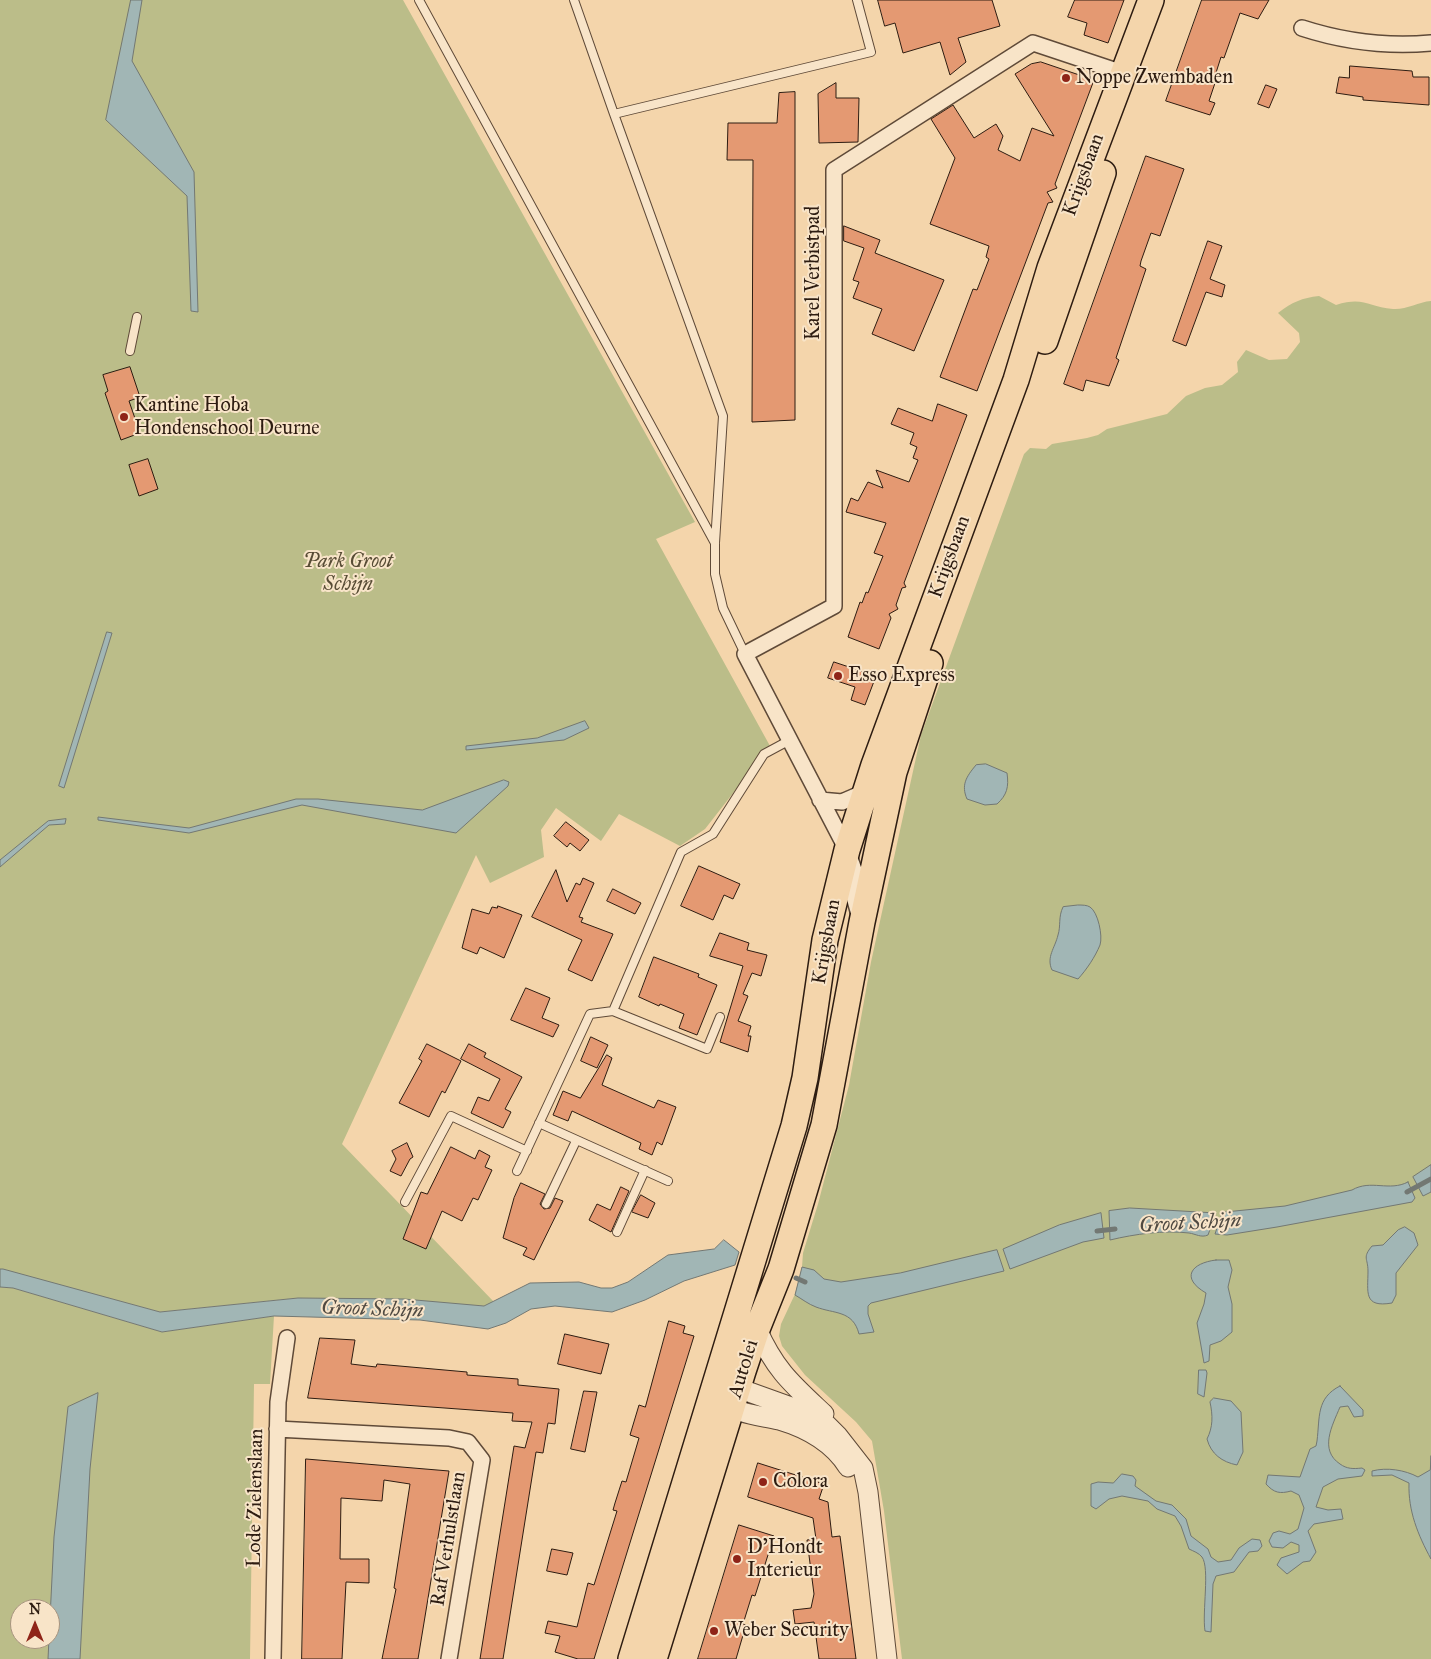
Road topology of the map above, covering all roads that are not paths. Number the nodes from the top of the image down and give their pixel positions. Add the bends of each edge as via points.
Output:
1 (419, 0) edge
2 (574, 0) edge
3 (857, 0) edge
4 (1151, 0) edge
5 (1169, 0) edge
6 (1302, 28) dead end
7 (1431, 43) edge
8 (1123, 74) junction
9 (614, 114) junction
10 (137, 317) dead end
11 (130, 351) dead end
12 (715, 543) junction
13 (745, 654) junction
14 (790, 740) junction
15 (865, 792) junction
16 (820, 800) junction
17 (847, 850) junction
18 (862, 922) junction
19 (613, 1011) junction
20 (720, 1017) dead end
21 (834, 1080) joint
22 (539, 1124) junction
23 (794, 1126) joint
24 (576, 1141) junction
25 (526, 1151) junction
26 (645, 1170) junction
27 (517, 1171) dead end
28 (668, 1181) dead end
29 (405, 1202) dead end
30 (546, 1204) dead end
31 (617, 1232) dead end
32 (756, 1329) junction
33 (287, 1338) dead end
34 (712, 1392) junction
35 (735, 1399) junction
36 (827, 1425) junction
37 (277, 1429) junction
38 (869, 1514) junction
39 (273, 1659) edge
40 (450, 1659) edge
41 (631, 1659) edge
42 (654, 1659) edge
43 (887, 1659) edge

1 - 12 lane
2 - 9 lane
3 - 9 lane via 871,52
4 - 8 main road, Krijgsbaan
5 - 18 main road, Krijgsbaan via 1098,186 912,713 894,772
6 - 7 street via 1367,43
8 - 13 street, Karel Verbistpad via 1033,43 834,170 834,606
8 - 15 main road, Krijgsbaan via 1050,268 1016,380
9 - 12 lane via 723,416
10 - 11 lane
12 - 13 lane via 717,592
13 - 14 street
14 - 16 street
14 - 19 lane via 764,754 713,834 681,852
15 - 16 street via 842,802
15 - 17 main road, Krijgsbaan
16 - 17 street
17 - 18 street via 854,870 852,893
17 - 23 main road, Krijgsbaan via 825,940 805,1078
18 - 21 main road, Krijgsbaan
19 - 20 lane via 707,1049
19 - 22 lane via 590,1014
21 - 32 main road, Autolei via 824,1125 781,1269
22 - 24 lane
22 - 25 lane
23 - 34 main road, Autolei
24 - 26 lane
24 - 30 lane
25 - 27 lane
25 - 29 lane via 451,1116
26 - 28 lane
26 - 31 lane
32 - 35 main road, Autolei
32 - 36 street via 777,1367 800,1394 825,1415
33 - 37 street, Lode Zielenslaan
34 - 35 street
34 - 41 main road, Autolei
35 - 36 street via 802,1410
35 - 38 street via 823,1440 846,1464
35 - 42 main road, Autolei
36 - 38 street via 863,1468
37 - 39 street, Lode Zielenslaan
37 - 40 street, Raf Verhulstlaan via 449,1438 468,1442 482,1460
38 - 43 street

